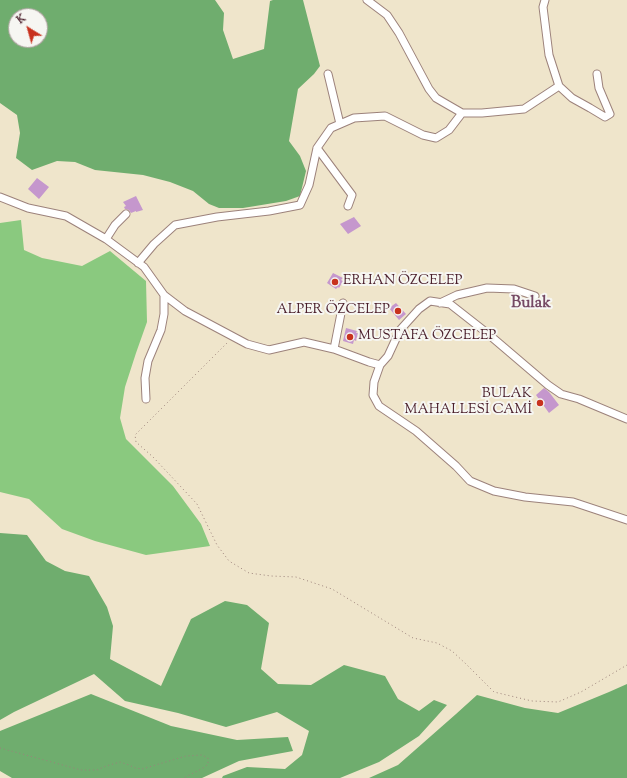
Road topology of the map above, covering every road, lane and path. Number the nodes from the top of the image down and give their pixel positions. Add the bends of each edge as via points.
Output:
1 (367, 0) edge
2 (545, 0) edge
3 (328, 74) dead end
4 (597, 74) dead end
5 (559, 86) junction
6 (462, 114) junction
7 (340, 124) junction
8 (317, 148) junction
9 (0, 197) edge
10 (348, 206) dead end
11 (126, 214) dead end
12 (106, 239) junction
13 (138, 264) junction
14 (164, 295) junction
15 (535, 296) dead end
16 (343, 302) dead end
17 (440, 303) junction
18 (234, 337) junction
19 (334, 349) junction
20 (380, 365) junction
21 (146, 399) dead end
22 (627, 419) edge
23 (627, 520) edge
24 (627, 665) edge
25 (0, 748) edge
26 (184, 778) edge

1 - 6 street via 387,15 436,98
2 - 5 street via 543,7 549,55
3 - 7 street
4 - 5 street via 599,88 610,114 605,118 572,98
5 - 6 street via 524,108
6 - 7 street via 449,130 436,138 423,135 386,116 354,118
7 - 8 street via 331,128
8 - 10 street via 352,195
8 - 13 street via 309,185 300,205 175,226 154,244
9 - 12 street via 28,208 66,216
11 - 12 street
12 - 13 street
13 - 14 street via 144,268
14 - 18 street via 184,311
14 - 21 street via 161,330 148,361 145,378
15 - 17 street via 514,289 487,288 457,295
16 - 19 street
17 - 20 street via 430,302 420,309 400,330 388,356
17 - 22 street via 450,304 561,394
18 - 19 street via 247,344 269,350 304,342
18 - 24 path via 135,435 136,442 197,504 217,545 229,561 249,574 296,577 332,589 413,638 437,643 452,651 494,692 532,701 558,702 581,692
19 - 20 street
20 - 23 street via 374,382 374,395 380,406 416,431 470,481 494,491 525,498 573,502
25 - 26 path via 81,770 97,770 120,762 142,769 186,756 202,755 208,758 208,764 204,768

